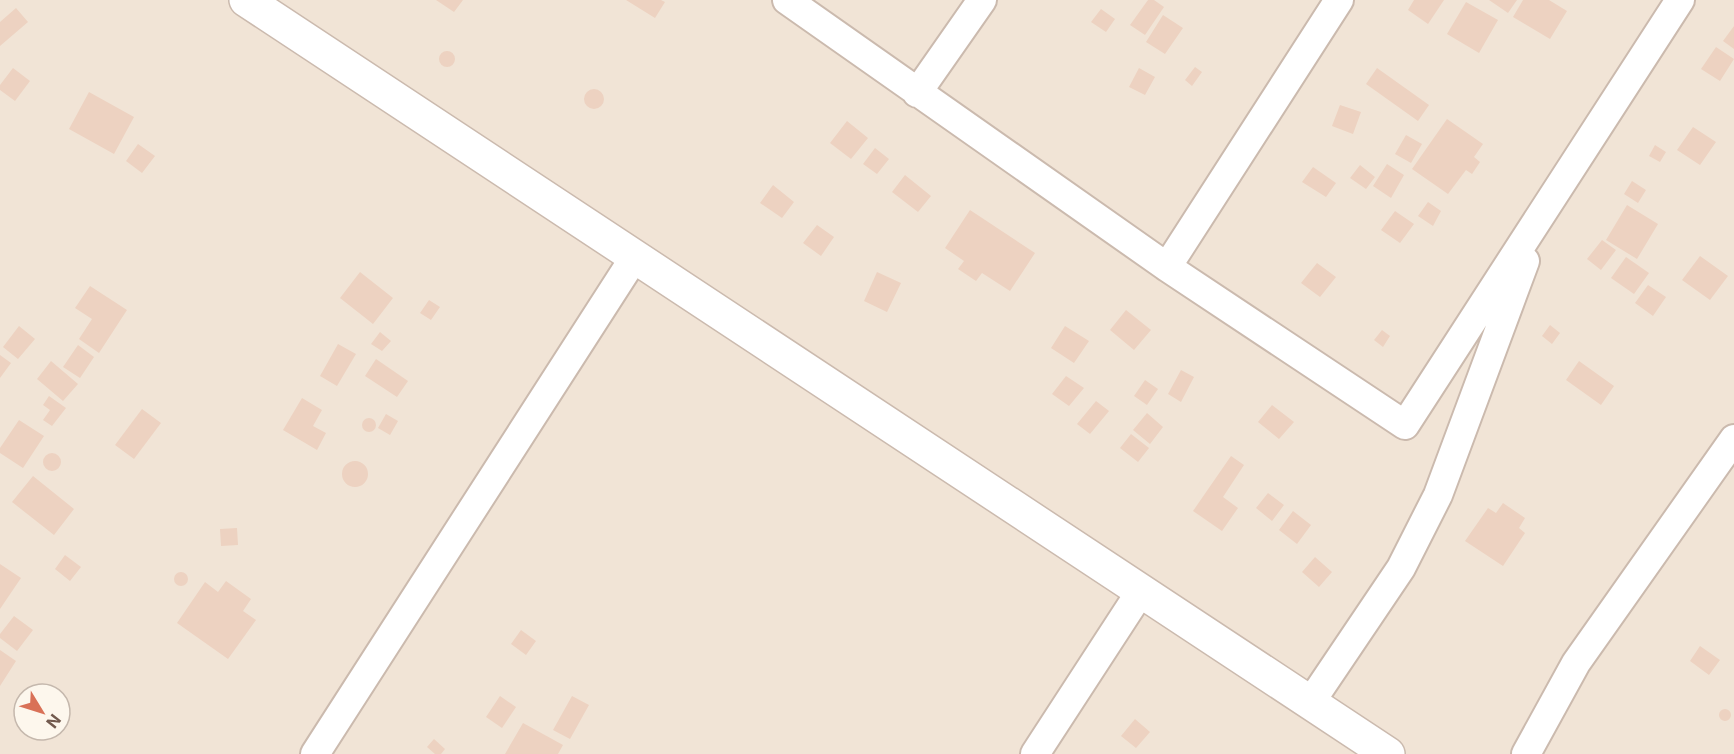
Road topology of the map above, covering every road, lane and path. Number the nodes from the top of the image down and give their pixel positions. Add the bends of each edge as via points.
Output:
1 (246, 0) edge
2 (787, 0) edge
3 (982, 0) edge
4 (1339, 0) edge
5 (1680, 0) edge
6 (917, 93) junction
7 (1546, 206) junction
8 (634, 258) junction
9 (1167, 267) junction
10 (1734, 439) edge
11 (1141, 591) junction
12 (1310, 703) junction
13 (315, 754) edge
14 (1035, 754) edge
15 (1389, 754) edge
16 (1526, 754) edge

1 - 8 street
2 - 6 street
3 - 6 street
4 - 9 street
5 - 7 street
6 - 9 street
7 - 9 street via 1405,425
7 - 12 street via 1438,495 1401,567
8 - 11 street
8 - 13 street
10 - 16 street via 1576,663
11 - 12 street
11 - 14 street
12 - 15 street

